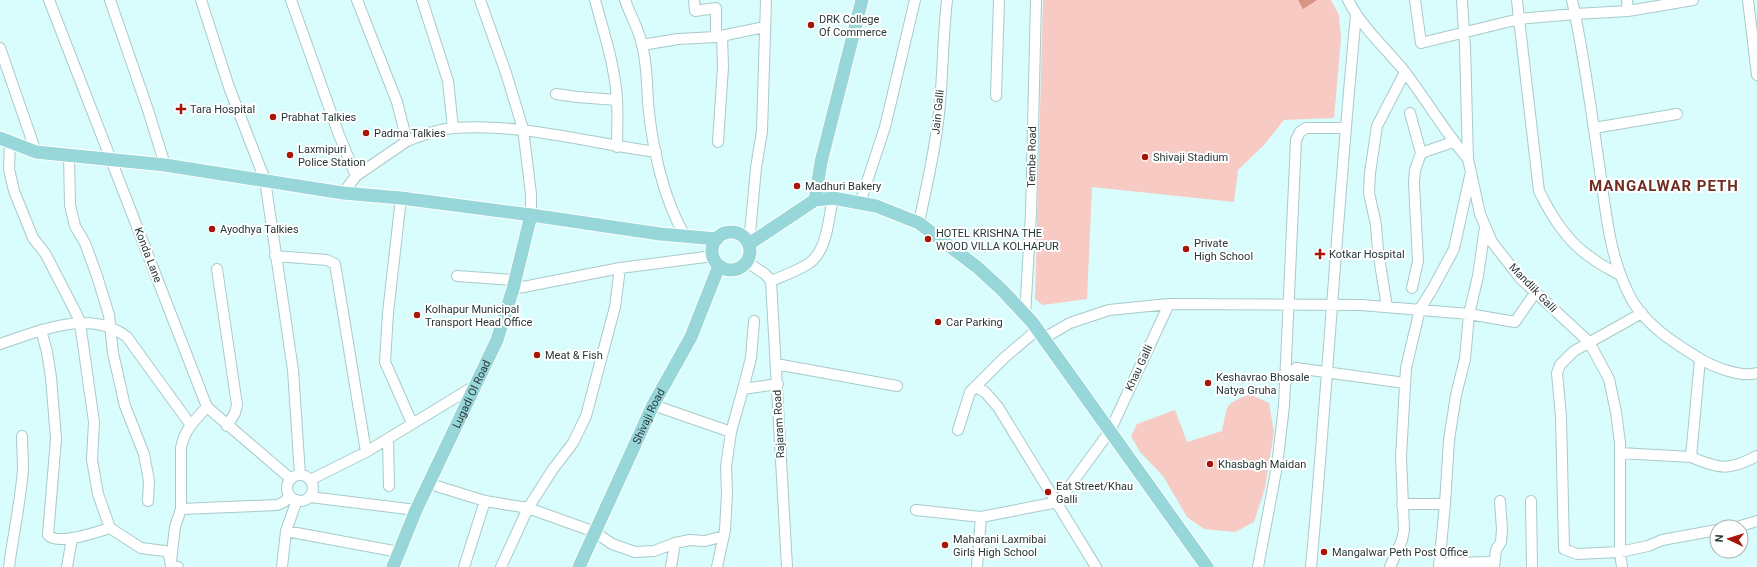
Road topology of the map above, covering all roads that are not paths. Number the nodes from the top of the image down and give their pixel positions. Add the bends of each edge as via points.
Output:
1 (49, 0) edge
2 (110, 0) edge
3 (291, 0) edge
4 (357, 0) edge
5 (422, 0) edge
6 (480, 0) edge
7 (595, 0) edge
8 (625, 0) edge
9 (694, 0) edge
10 (766, 0) edge
11 (862, 0) edge
12 (915, 0) edge
13 (947, 0) edge
14 (999, 0) edge
15 (1036, 0) edge
16 (1348, 0) edge
17 (1415, 0) edge
18 (1462, 0) edge
19 (1517, 0) edge
20 (1572, 0) edge
21 (1627, 0) edge
22 (1693, 0) edge
23 (1748, 0) edge
24 (204, 1) edge
25 (1657, 3) edge
26 (1628, 11) junction
27 (1575, 14) junction
28 (1356, 16) junction
29 (1519, 20) junction
30 (765, 27) junction
31 (1464, 31) junction
32 (719, 37) junction
33 (642, 45) junction
34 (0, 48) edge
35 (1757, 62) edge
36 (1404, 72) junction
37 (1757, 75) edge
38 (556, 94) dead end
39 (996, 96) dead end
40 (617, 100) junction
41 (1410, 113) dead end
42 (1677, 114) dead end
43 (453, 128) junction
44 (1345, 128) junction
45 (1594, 128) junction
46 (523, 129) junction
47 (407, 140) junction
48 (5, 141) edge
49 (718, 142) dead end
50 (1453, 142) junction
51 (617, 147) junction
52 (36, 152) junction
53 (656, 152) junction
54 (1421, 153) junction
55 (69, 156) junction
56 (1468, 159) junction
57 (110, 160) junction
58 (165, 165) junction
59 (1471, 172) junction
60 (356, 176) junction
61 (265, 180) junction
62 (342, 193) junction
63 (401, 198) junction
64 (832, 198) junction
65 (815, 200) junction
66 (860, 203) junction
67 (531, 215) junction
68 (920, 223) junction
69 (1485, 226) junction
70 (685, 236) junction
71 (717, 239) junction
72 (749, 244) junction
73 (275, 256) junction
74 (716, 261) junction
75 (747, 262) junction
76 (620, 268) junction
77 (217, 269) dead end
78 (1620, 275) junction
79 (457, 276) dead end
80 (771, 281) junction
81 (514, 285) junction
82 (1412, 288) dead end
83 (1535, 293) junction
84 (1169, 304) junction
85 (1288, 304) junction
86 (1331, 304) junction
87 (1387, 307) junction
88 (1420, 309) junction
89 (1642, 313) junction
90 (1025, 314) junction
91 (1469, 314) junction
92 (754, 321) dead end
93 (80, 323) junction
94 (111, 328) junction
95 (41, 330) junction
96 (1041, 334) junction
97 (1589, 342) junction
98 (0, 344) edge
99 (1700, 359) junction
100 (776, 364) junction
101 (1327, 373) junction
102 (1757, 374) edge
103 (1286, 383) junction
104 (1405, 383) junction
105 (778, 384) junction
106 (476, 385) junction
107 (897, 386) dead end
108 (975, 387) junction
109 (743, 389) junction
110 (654, 405) junction
111 (207, 407) junction
112 (412, 423) junction
113 (190, 424) junction
114 (227, 426) junction
115 (958, 430) dead end
116 (1110, 431) junction
117 (731, 432) junction
118 (22, 436) dead end
119 (388, 439) junction
120 (366, 452) junction
121 (1620, 453) junction
122 (1691, 456) junction
123 (1757, 456) edge
124 (296, 477) junction
125 (310, 480) junction
126 (430, 484) junction
127 (389, 486) dead end
128 (310, 497) junction
129 (294, 498) junction
130 (148, 501) dead end
131 (485, 501) junction
132 (1500, 501) dead end
133 (1531, 501) dead end
134 (1058, 502) junction
135 (1402, 504) junction
136 (1445, 504) junction
137 (528, 508) junction
138 (181, 509) junction
139 (416, 510) junction
140 (916, 510) dead end
141 (981, 517) junction
142 (110, 528) junction
143 (286, 530) junction
144 (1709, 531) edge
145 (595, 532) junction
146 (724, 536) junction
147 (72, 538) junction
148 (675, 543) junction
149 (399, 552) junction
150 (1620, 552) junction
151 (1494, 564) edge
152 (1439, 565) edge
153 (173, 566) edge
154 (9, 567) edge
155 (67, 567) edge
156 (282, 567) edge
157 (393, 567) edge
158 (464, 567) edge
159 (502, 567) edge
160 (579, 567) edge
161 (671, 567) edge
162 (717, 567) edge
163 (787, 567) edge
164 (977, 567) edge
165 (1096, 567) edge
166 (1207, 567) edge
167 (1258, 567) edge
168 (1310, 567) edge
169 (1390, 567) edge
170 (1532, 567) edge
171 (1622, 567) edge

1 - 57 street, Konda Lane
2 - 58 street
3 - 60 street
4 - 47 street via 397,102
5 - 43 street via 448,81
6 - 46 street
7 - 40 street via 608,49
8 - 33 street
9 - 32 street via 695,11 716,8
10 - 30 street
11 - 65 main road via 821,162
12 - 66 street via 885,127
13 - 68 street, Jain Galli via 936,137
14 - 39 street
15 - 90 street, Tembe Road
16 - 28 street
17 - 31 street via 1421,43
18 - 31 street, Mandlik Galli
19 - 29 street
20 - 27 street
21 - 26 street
22 - 25 street
23 - 35 street
24 - 61 street via 230,88
25 - 26 street
26 - 27 street
27 - 29 street
27 - 45 street
28 - 36 street
28 - 44 street
29 - 31 street
29 - 78 street via 1539,191 1551,215 1566,236 1592,259
30 - 32 street
30 - 72 street via 762,131
31 - 56 street, Mandlik Galli
32 - 33 street
32 - 49 street via 723,67
33 - 53 street
34 - 52 street
35 - 37 street
36 - 50 street
36 - 87 street via 1377,126 1370,173 1369,193
38 - 40 street
40 - 51 street
41 - 54 street
42 - 45 street
43 - 46 street
43 - 47 street
44 - 85 street via 1306,128 1300,132 1296,140
44 - 86 street
45 - 78 street via 1608,221
46 - 51 street
46 - 67 street
47 - 60 street
48 - 52 main road
48 - 93 street via 14,191 33,238 46,252
50 - 54 street
50 - 56 street
51 - 53 street
52 - 55 main road
53 - 70 street via 670,209
54 - 82 street via 1414,183 1418,261
55 - 57 main road
55 - 94 street via 70,205 75,226 85,243 97,276
56 - 59 street, Mandlik Galli
57 - 58 main road
57 - 111 street, Konda Lane
58 - 61 main road
59 - 69 street, Mandlik Galli
59 - 88 street via 1454,248
60 - 62 street
61 - 62 main road
61 - 73 street
62 - 63 main road
63 - 67 main road
63 - 112 street via 385,362
64 - 65 main road
64 - 66 main road
64 - 80 street via 824,240 818,254 809,264
65 - 72 main road
66 - 68 main road
67 - 70 main road
67 - 81 main road, Lugadi Ol Road
68 - 90 main road via 977,268
69 - 83 street, Mandlik Galli via 1492,242
69 - 91 street via 1478,276
70 - 71 main road
71 - 72 main road via 728,232 735,232
71 - 74 main road via 713,244
72 - 75 main road
73 - 120 street via 327,260 335,264
73 - 124 street via 293,370
74 - 75 main road via 731,271 737,270
74 - 76 street
74 - 110 main road, Shivaji Road via 691,337
75 - 80 street
76 - 81 street
76 - 137 street via 615,307 580,432
77 - 114 street via 237,405
78 - 89 street
79 - 81 street
80 - 100 street, Rajaram Road
81 - 106 main road, Lugadi Ol Road via 496,340
83 - 91 street via 1515,322
83 - 97 street, Mandlik Galli
84 - 85 street
84 - 96 street via 1109,310
84 - 116 street, Khau Galli
85 - 86 street
85 - 103 street
86 - 87 street
86 - 101 street
87 - 88 street
88 - 91 street
88 - 104 street
89 - 97 street
89 - 99 street via 1660,332
90 - 96 main road
91 - 136 street via 1465,359 1449,440
92 - 109 street via 751,358
93 - 94 street
93 - 95 street
93 - 142 street via 94,422 92,460 98,494
94 - 113 street via 127,337
94 - 130 street via 113,353 125,406 144,454 149,481
95 - 98 street
95 - 147 street via 51,377 56,439 48,535 56,539
96 - 108 street via 1004,358
96 - 116 main road
97 - 121 street, Mandlik Galli via 1609,379 1616,412
97 - 150 street via 1574,351 1560,365 1557,373 1561,418 1564,549 1578,554
99 - 102 street via 1727,371
99 - 122 street
100 - 105 street, Rajaram Road
100 - 107 street
101 - 103 street via 1296,368
101 - 104 street
101 - 168 street
103 - 167 street via 1277,466
104 - 135 street via 1401,457
105 - 109 street
105 - 163 street, Rajaram Road
106 - 112 street
106 - 126 main road, Lugadi Ol Road
108 - 115 street via 970,392
108 - 134 street via 985,392 998,406
109 - 117 street
110 - 117 street
110 - 145 main road, Shivaji Road
111 - 113 street
111 - 114 street, Konda Lane
112 - 119 street
113 - 138 street via 181,448
114 - 124 street, Konda Lane
116 - 134 street, Khau Galli
116 - 166 main road
117 - 146 street via 726,467
118 - 154 street via 22,481
119 - 120 street
119 - 127 street
120 - 125 street
121 - 122 street
121 - 150 street, Mandlik Galli
122 - 123 street via 1728,467
124 - 125 street
124 - 129 street via 288,488
125 - 128 street via 313,489
126 - 131 street
126 - 139 main road, Lugadi Ol Road
128 - 129 street via 302,500
128 - 139 street
129 - 138 street via 277,505
129 - 143 street
131 - 137 street
131 - 158 street
132 - 151 street via 1501,542 1496,550
133 - 170 street
134 - 141 street
134 - 165 street
135 - 136 street
135 - 169 street via 1404,530
136 - 152 street
137 - 145 street
137 - 159 street
138 - 153 street via 175,528
139 - 149 main road, Lugadi Ol Road
140 - 141 street
141 - 164 street
142 - 147 street
142 - 153 street via 141,548 165,551
143 - 149 street
143 - 156 street
144 - 150 street via 1662,540
145 - 148 street via 612,544 635,552 654,551
145 - 160 main road, Shivaji Road
146 - 148 street via 705,541
146 - 162 street
147 - 155 street
148 - 161 street
149 - 157 main road, Lugadi Ol Road
150 - 171 street, Mandlik Galli
151 - 152 street

